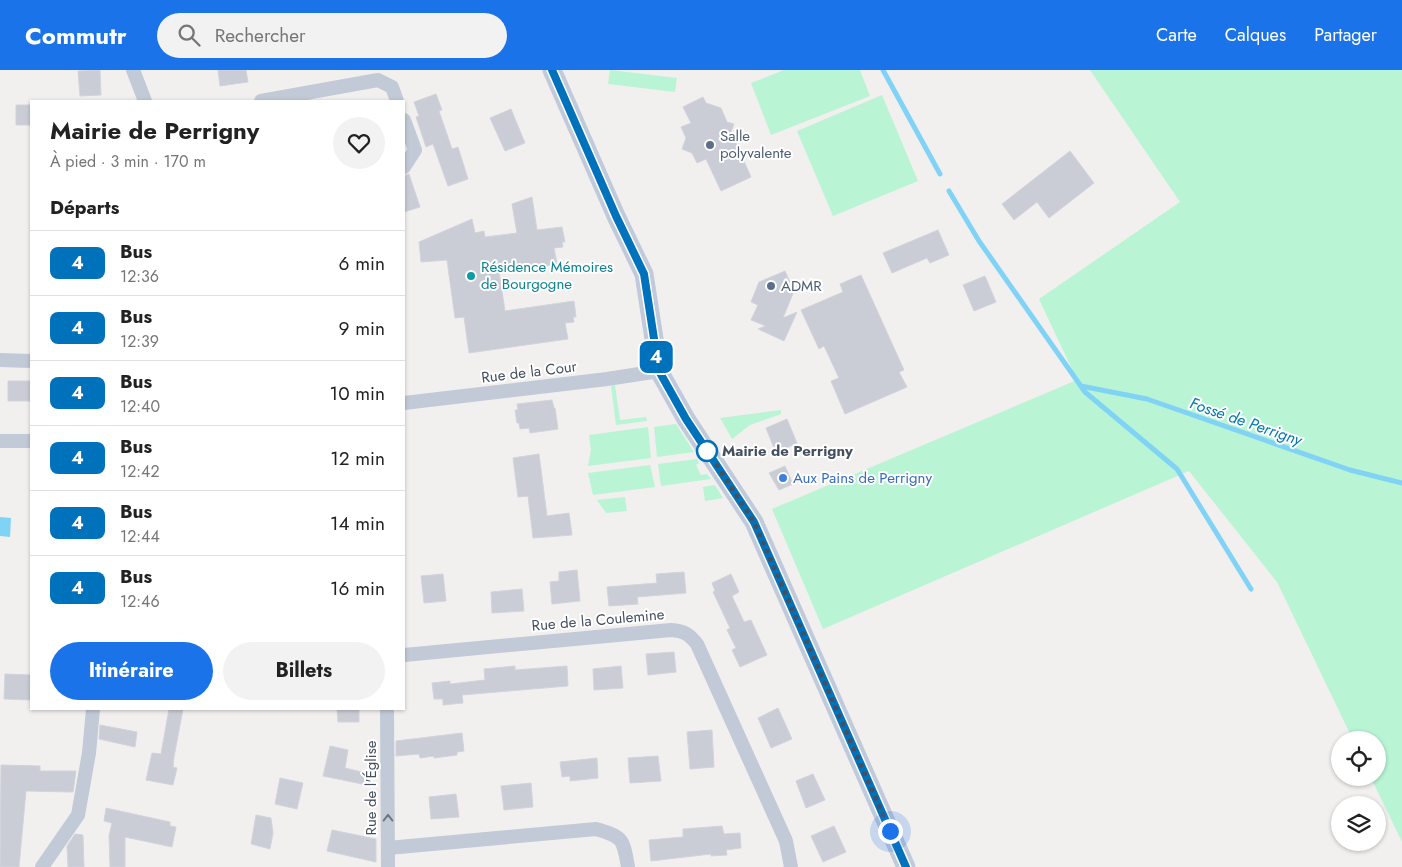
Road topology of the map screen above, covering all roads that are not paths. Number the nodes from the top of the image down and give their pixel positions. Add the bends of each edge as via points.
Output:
1 (133, 70) edge
2 (552, 70) edge
3 (300, 98) edge
4 (145, 100) edge
5 (273, 100) edge
6 (397, 100) edge
7 (405, 123) edge
8 (405, 166) edge
9 (0, 360) edge
10 (30, 361) edge
11 (659, 371) junction
12 (405, 404) edge
13 (0, 441) edge
14 (30, 441) edge
15 (405, 655) edge
16 (93, 710) edge
17 (387, 710) edge
18 (388, 848) junction
19 (42, 867) edge
20 (388, 867) edge
21 (628, 867) edge
22 (792, 867) edge
23 (906, 867) edge

1 - 4 street
2 - 11 main road via 644,274
3 - 5 street
3 - 6 street via 378,80 392,87
7 - 8 street via 415,150
9 - 10 street
11 - 12 street, Rue de la Cour
11 - 23 main road via 686,419 754,522
13 - 14 street
15 - 22 street, Rue de la Coulemine via 683,631 697,644 786,841
16 - 19 street via 78,815
18 -> 17 street, Rue de l'Église
18 - 20 street, Rue de l'Église
18 - 21 street via 596,829 616,835 624,847

